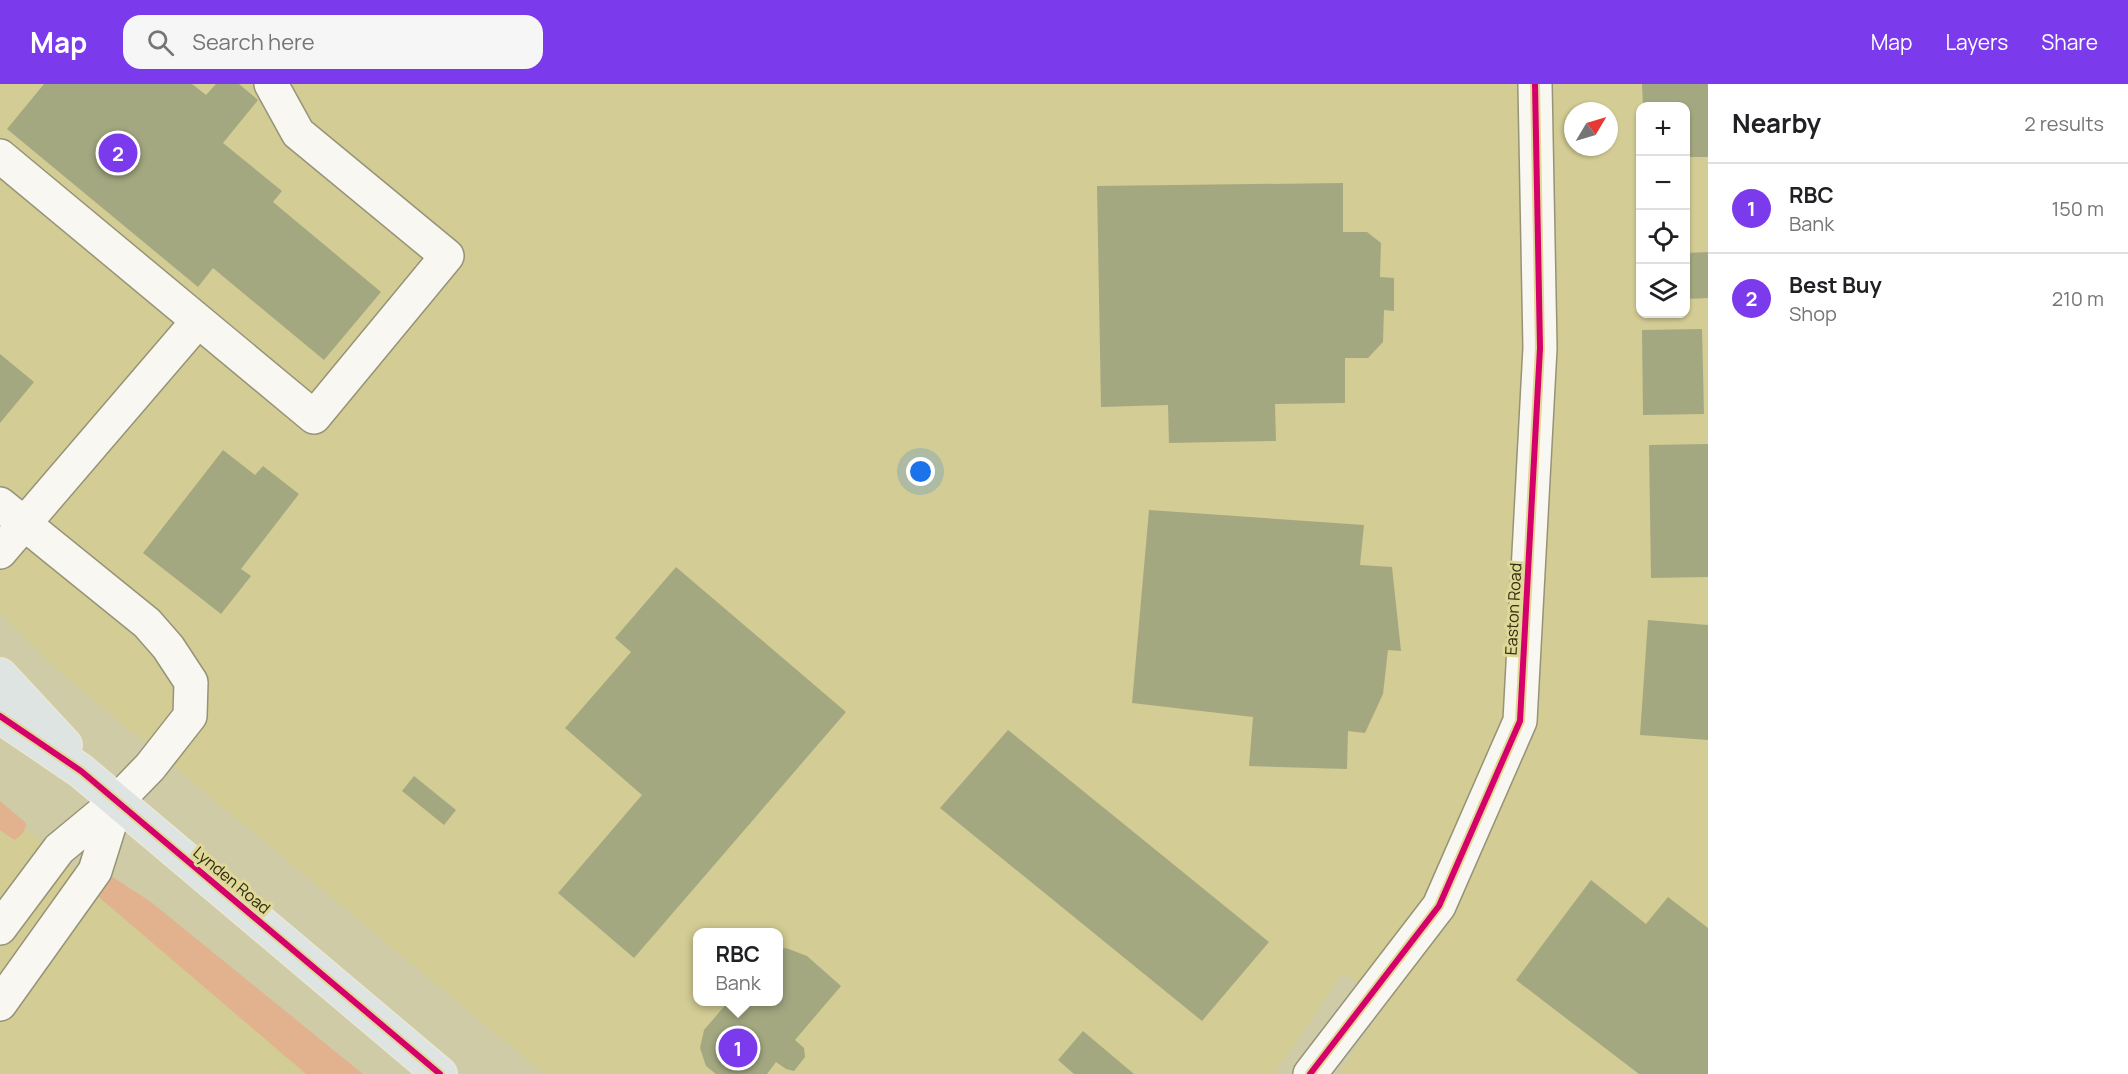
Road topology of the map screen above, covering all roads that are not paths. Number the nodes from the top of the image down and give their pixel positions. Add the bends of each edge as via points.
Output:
1 (271, 84) edge
2 (1535, 84) edge
3 (0, 156) edge
4 (198, 321) junction
5 (12, 513) edge
6 (0, 552) edge
7 (0, 675) edge
8 (0, 716) edge
9 (117, 801) junction
10 (0, 928) edge
11 (0, 1004) edge
12 (440, 1074) edge
13 (1310, 1074) edge

1 - 4 street via 298,132 447,256 314,417
2 - 13 street, Easton Road via 1540,348 1520,722 1439,906
3 - 4 street
4 - 5 street
5 - 6 street
5 - 9 street via 147,623 191,681 190,716
7 - 9 main road, Lynden Road
8 - 9 main road, Lynden Road via 81,771
9 - 10 street via 59,849
9 - 11 street via 95,871
9 - 12 main road, Lynden Road

